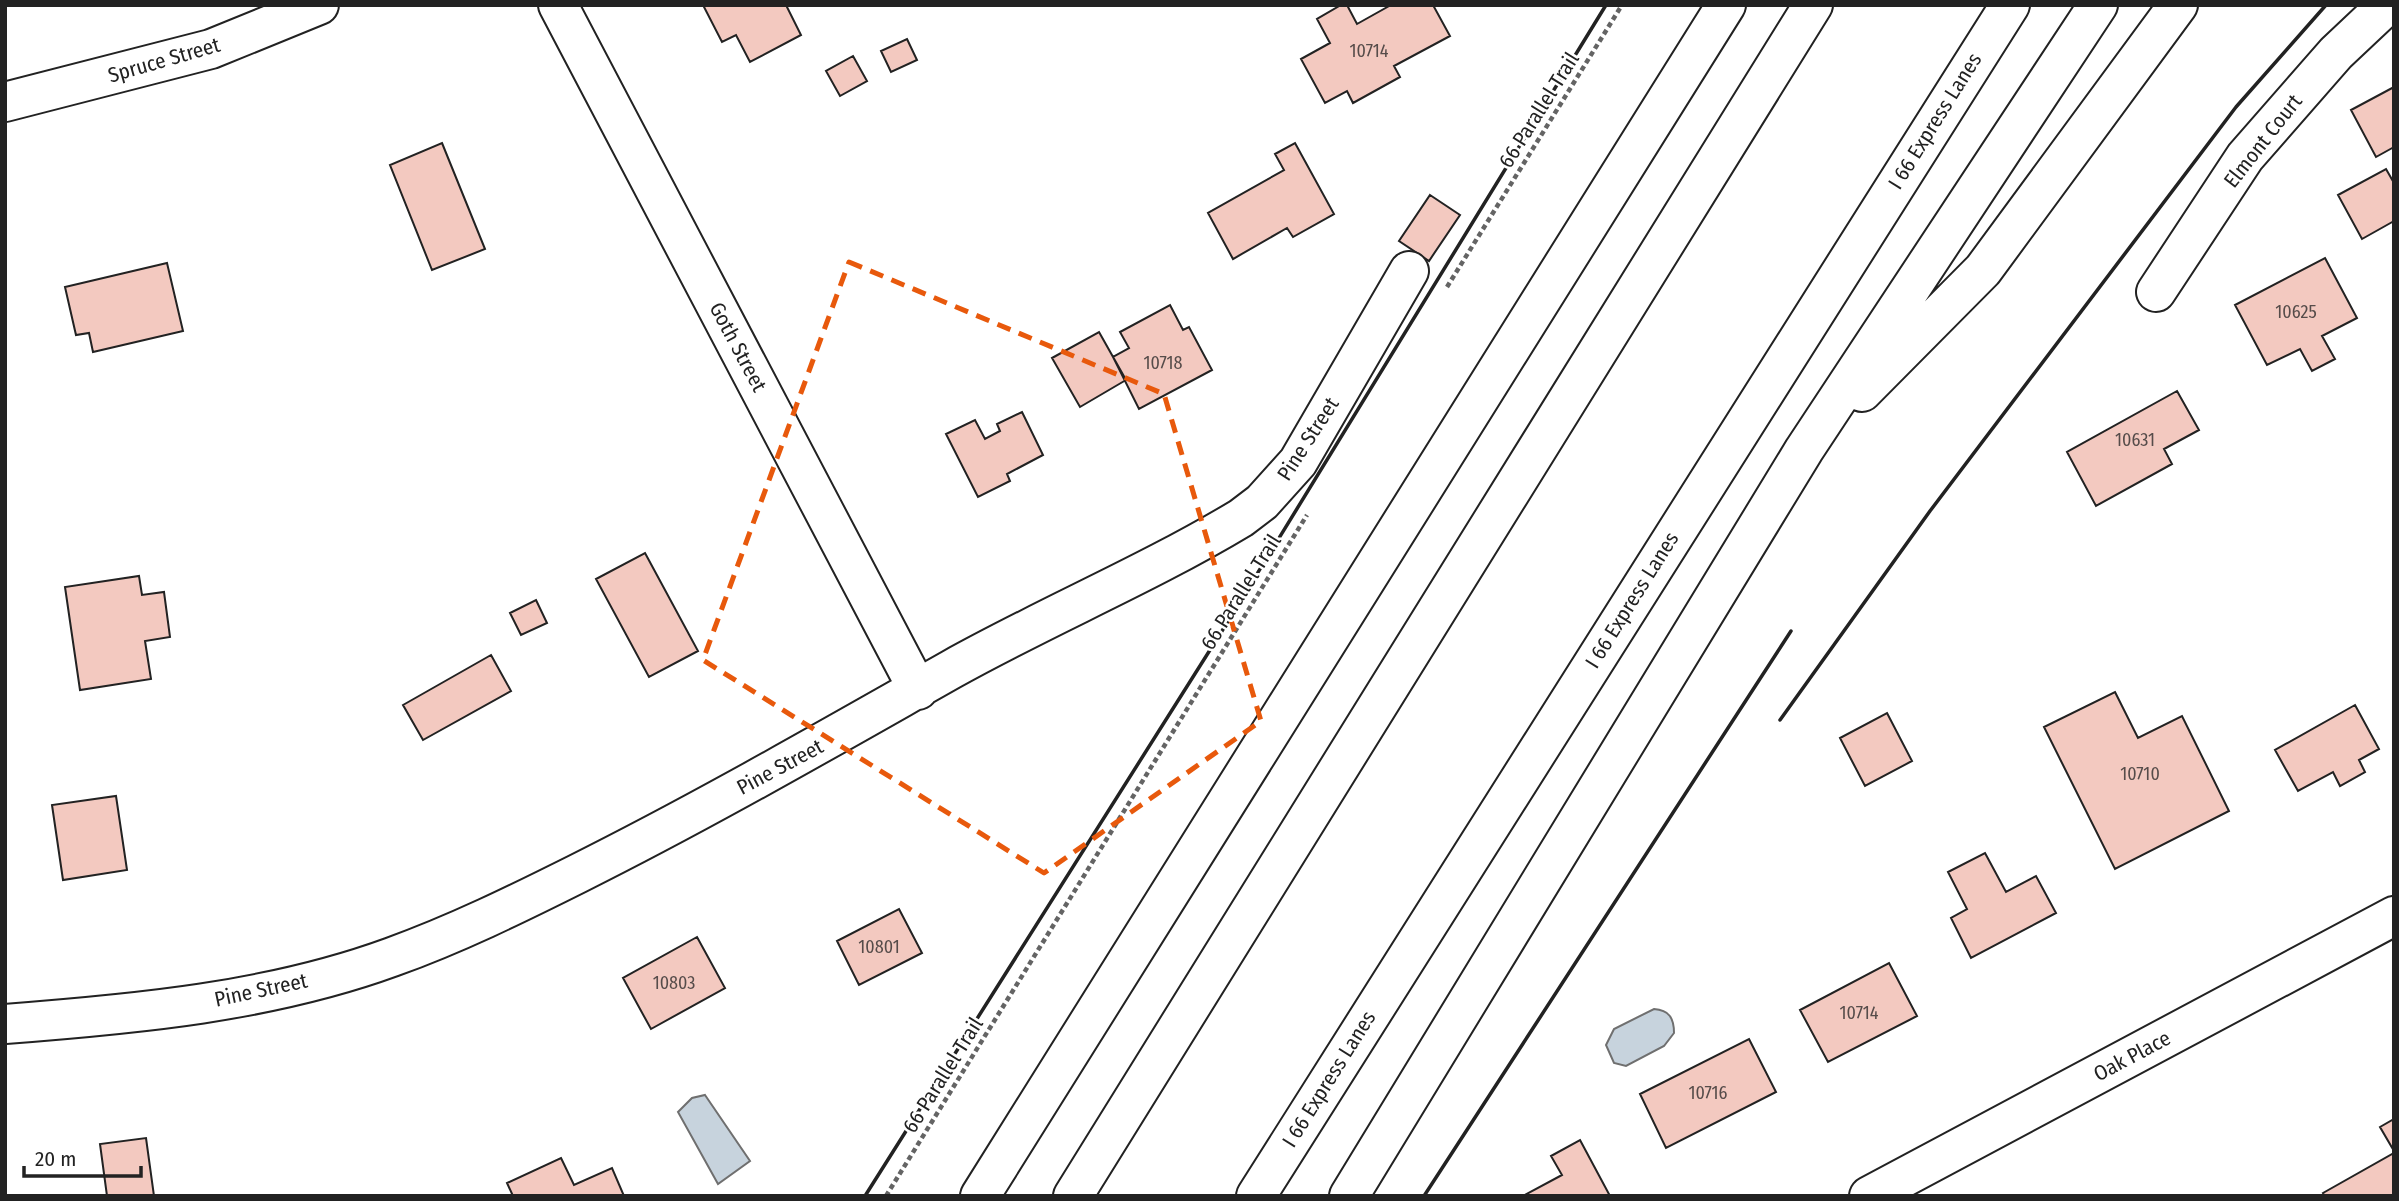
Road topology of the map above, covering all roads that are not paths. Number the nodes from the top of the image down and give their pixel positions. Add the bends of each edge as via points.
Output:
1 (319, 5) edge
2 (558, 5) edge
3 (1726, 5) edge
4 (1813, 5) edge
5 (2010, 5) edge
6 (2098, 5) edge
7 (2178, 5) edge
8 (2387, 5) edge
9 (5, 102) edge
10 (1409, 271) dead end
11 (2156, 292) dead end
12 (1804, 450) junction
13 (918, 690) junction
14 (2394, 916) edge
15 (5, 1024) edge
16 (980, 1196) edge
17 (1073, 1196) edge
18 (1256, 1196) edge
19 (1349, 1196) edge
20 (1869, 1196) edge

1 - 9 main road, Spruce Street via 211,49
2 - 13 main road, Goth Street
3 - 16 main road
4 - 17 main road
5 - 18 main road, I 66 Express Lanes
6 - 12 main road
7 - 12 main road via 1983,270
8 - 11 main road, Elmont Court via 2336,53 2245,157
10 - 13 main road, Pine Street via 1298,462 1262,502 1218,532
12 - 19 main road
13 - 15 main road, Pine Street via 640,843 483,920 389,958 285,987 140,1013
14 - 20 main road, Oak Place

